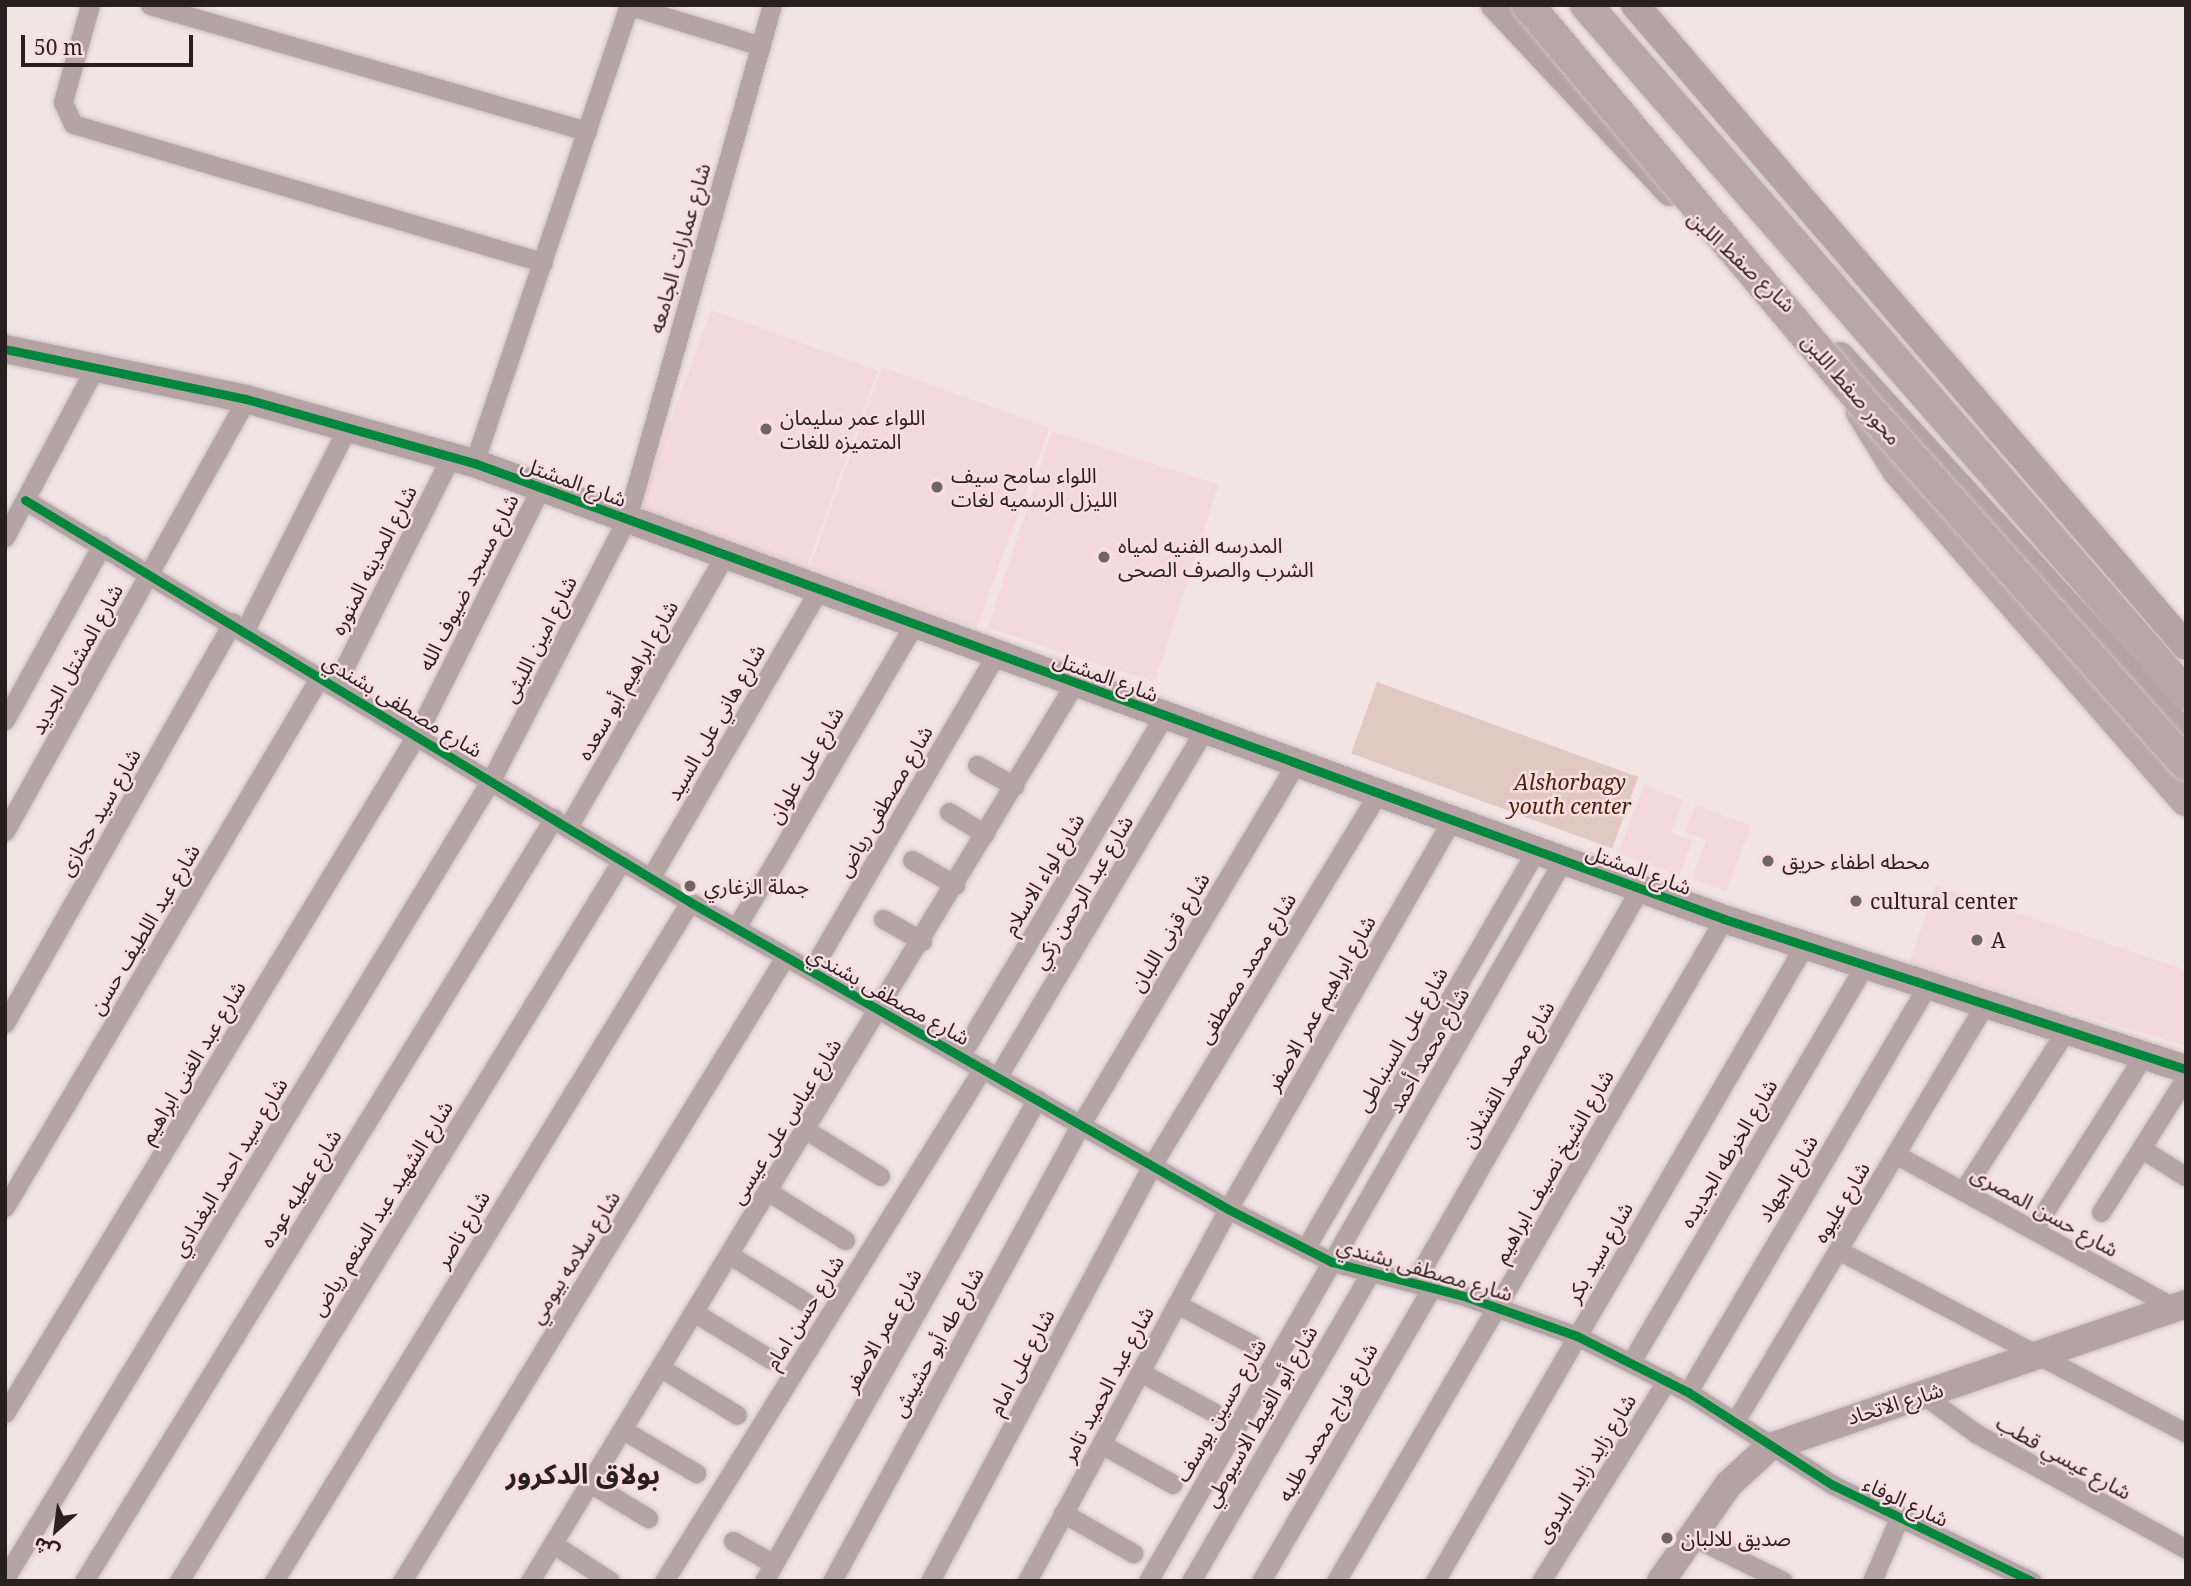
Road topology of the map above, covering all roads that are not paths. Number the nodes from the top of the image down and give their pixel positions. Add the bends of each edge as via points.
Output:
1 (90, 5) edge
2 (150, 5) edge
3 (772, 5) edge
4 (1495, 5) edge
5 (1528, 5) edge
6 (1586, 5) edge
7 (1635, 5) edge
8 (628, 6) edge
9 (761, 46) junction
10 (587, 131) junction
11 (543, 262) junction
12 (5, 349) edge
13 (96, 366) junction
14 (1855, 394) junction
15 (246, 399) junction
16 (348, 426) junction
17 (463, 460) junction
18 (541, 487) junction
19 (25, 500) junction
20 (629, 511) junction
21 (5, 537) edge
22 (102, 545) junction
23 (725, 555) junction
24 (151, 573) junction
25 (819, 590) junction
26 (914, 625) junction
27 (239, 626) junction
28 (2186, 646) edge
29 (996, 655) junction
30 (328, 680) junction
31 (1075, 683) junction
32 (2186, 694) edge
33 (1164, 716) junction
34 (5, 720) edge
35 (1204, 730) junction
36 (418, 734) junction
37 (2186, 735) edge
38 (1296, 764) junction
39 (2186, 764) edge
40 (976, 765) dead end
41 (491, 780) junction
42 (1014, 786) junction
43 (1378, 793) junction
44 (2186, 800) edge
45 (950, 813) dead end
46 (1452, 820) junction
47 (561, 823) junction
48 (5, 831) edge
49 (985, 834) junction
50 (1536, 851) junction
51 (622, 860) junction
52 (912, 860) dead end
53 (1563, 860) junction
54 (651, 877) junction
55 (955, 885) junction
56 (1640, 888) junction
57 (690, 902) junction
58 (883, 919) dead end
59 (1724, 919) junction
60 (736, 929) junction
61 (922, 941) junction
62 (1804, 946) junction
63 (785, 957) junction
64 (1864, 967) junction
65 (811, 971) junction
66 (1926, 988) junction
67 (1984, 1006) junction
68 (881, 1009) junction
69 (5, 1023) edge
70 (2065, 1032) junction
71 (961, 1055) junction
72 (2143, 1056) junction
73 (2186, 1069) edge
74 (990, 1072) junction
75 (2186, 1077) edge
76 (1037, 1098) junction
77 (1082, 1125) junction
78 (806, 1130) junction
79 (2142, 1149) junction
80 (1895, 1154) junction
81 (1152, 1165) junction
82 (2185, 1176) edge
83 (880, 1177) dead end
84 (1963, 1191) junction
85 (769, 1192) junction
86 (5, 1206) edge
87 (1228, 1209) junction
88 (2101, 1212) dead end
89 (2033, 1230) junction
90 (845, 1240) dead end
91 (1305, 1249) junction
92 (1838, 1250) junction
93 (730, 1255) junction
94 (1332, 1262) junction
95 (1369, 1275) junction
96 (1423, 1285) junction
97 (807, 1303) dead end
98 (1177, 1304) junction
99 (1496, 1306) junction
100 (2179, 1306) edge
101 (695, 1313) junction
102 (1577, 1336) junction
103 (1253, 1345) dead end
104 (2030, 1354) junction
105 (770, 1359) dead end
106 (1630, 1362) junction
107 (661, 1368) junction
108 (1140, 1371) junction
109 (1667, 1380) junction
110 (1688, 1392) junction
111 (1926, 1397) junction
112 (1214, 1412) dead end
113 (5, 1413) edge
114 (737, 1415) dead end
115 (1736, 1420) junction
116 (623, 1430) junction
117 (2186, 1433) edge
118 (1101, 1444) junction
119 (1768, 1448) junction
120 (695, 1473) dead end
121 (590, 1483) junction
122 (1173, 1484) dead end
123 (1063, 1513) junction
124 (1900, 1516) junction
125 (648, 1518) dead end
126 (1691, 1536) junction
127 (733, 1541) dead end
128 (552, 1544) junction
129 (2186, 1549) edge
130 (1133, 1553) dead end
131 (769, 1572) edge
132 (5, 1578) edge
133 (84, 1581) edge
134 (179, 1581) edge
135 (274, 1581) edge
136 (402, 1581) edge
137 (530, 1581) edge
138 (610, 1581) edge
139 (664, 1581) edge
140 (832, 1581) edge
141 (930, 1581) edge
142 (1027, 1581) edge
143 (1148, 1581) edge
144 (1191, 1581) edge
145 (1261, 1581) edge
146 (1336, 1581) edge
147 (1435, 1581) edge
148 (1541, 1581) edge
149 (1661, 1581) edge
150 (1783, 1581) edge
151 (1872, 1581) edge
152 (2032, 1581) edge

1 - 11 street via 63,102 73,124
2 - 10 street
3 - 9 street, شارع عمارات الجامعه
4 - 37 street, شارع صفط اللبن via 1654,178 1861,378
5 - 14 main road, محور صفط اللبن, bridge
6 - 32 main road
7 - 28 street
8 - 9 street
8 - 10 street, شارع المدينه المنوره
9 - 20 street, شارع عمارات الجامعه
10 - 11 street, شارع المدينه المنوره
11 - 17 street, شارع المدينه المنوره
12 - 13 street, شارع المشتل
13 - 15 street, شارع المشتل
13 - 19 street
14 - 39 main road, محور صفط اللبن, bridge
14 - 44 main road, bridge via 1898,470
15 - 16 street, شارع المشتل
15 - 24 street, شارع المشتل الجديد
16 - 17 street, شارع المشتل
16 - 27 street, شارع سيد حجازى
17 - 18 street, شارع المشتل
17 - 30 street, شارع المدينه المنوره
18 - 20 street, شارع المشتل
18 - 36 street, شارع مسجد ضيوف الله
19 - 21 street
19 - 22 street, شارع مصطفى بشندي
20 - 23 street, شارع المشتل
20 - 41 street, شارع امين الليثى
22 - 24 street, شارع مصطفى بشندي
22 - 34 street
23 - 25 street, شارع المشتل
23 - 47 street, شارع ابراهيم أبو سعده
24 - 27 street, شارع مصطفى بشندي
24 - 48 street, شارع المشتل الجديد
25 - 26 street, شارع المشتل
25 - 54 street, شارع هاني على السيد
26 - 29 street, شارع المشتل
26 - 60 street, شارع على علوان
27 - 30 street, شارع مصطفى بشندي
27 - 69 street, شارع سيد حجازى
29 - 31 street, شارع المشتل
29 - 65 street, شارع مصطفى رياض
30 - 36 street, شارع مصطفى بشندي
30 - 86 street, شارع عبد اللطيف حسن
31 - 33 street, شارع المشتل
31 - 42 street, شارع عباس على عيسى
33 - 35 street, شارع المشتل
33 - 71 street, شارع لواء الاسلام
35 - 38 street, شارع المشتل
35 - 74 street, شارع عبد الرحمن زكي
36 - 41 street, شارع مصطفى بشندي
36 - 113 street, شارع عبد الغنى ابراهيم
38 - 43 street, شارع المشتل
38 - 77 street, شارع قرنى اللبان
40 - 42 street
41 - 47 street, شارع مصطفى بشندي
41 - 132 street, شارع سيد احمد البغدادي
42 - 49 street, شارع عباس على عيسى
43 - 46 street, شارع المشتل
43 - 81 street, شارع محمد مصطفى
45 - 49 street
46 - 50 street, شارع المشتل
46 - 87 street, شارع ابراهيم عمر الاصفر
47 - 51 street, شارع مصطفى بشندي
47 - 133 street, شارع عطيه عوده
49 - 55 street, شارع عباس على عيسى
50 - 53 street, شارع المشتل
50 - 91 street, شارع على السنباطى
51 - 54 street, شارع مصطفى بشندي
51 - 134 street, شارع الشهيد عبد المنعم رياض
52 - 55 street
53 - 56 street, شارع المشتل
53 - 94 street, شارع محمد أحمد
54 - 57 street, شارع مصطفى بشندي
55 - 61 street, شارع عباس على عيسى
56 - 59 street, شارع المشتل
56 - 96 street, شارع محمد القشلان
57 - 60 street, شارع مصطفى بشندي
57 - 135 street, شارع ناصر
58 - 61 street
59 - 62 street, شارع المشتل
59 - 99 street, شارع الشيخ نصيف ابراهيم
60 - 63 street, شارع مصطفى بشندي
61 - 68 street, شارع عباس على عيسى
62 - 64 street, شارع المشتل
62 - 102 street, شارع سيد بكر
63 - 65 street, شارع مصطفى بشندي
63 - 136 street, شارع سلامه بيومي
64 - 66 street, شارع المشتل
64 - 106 street, شارع الخرطه الجديده
65 - 68 street, شارع مصطفى بشندي
66 - 67 street, شارع المشتل
66 - 110 street, شارع الجهاد
67 - 70 street, شارع المشتل
67 - 80 street, شارع عليوه
68 - 71 street, شارع مصطفى بشندي
68 - 78 street, شارع عباس على عيسى
70 - 72 street, شارع المشتل
70 - 84 street
71 - 74 street, شارع مصطفى بشندي
72 - 73 street, شارع المشتل
72 - 89 street
74 - 76 street, شارع مصطفى بشندي
74 - 139 street, شارع حسن امام
75 - 79 street
76 - 77 street, شارع مصطفى بشندي
76 - 131 street, شارع عمر الاصفر
77 - 81 street, شارع مصطفى بشندي
77 - 140 street, شارع طه أبو حشيش
78 - 83 street
78 - 85 street, شارع عباس على عيسى
79 - 82 street
79 - 88 street
80 - 84 street, شارع حسن المصرى
80 - 92 street, شارع عليوه
81 - 87 street, شارع مصطفى بشندي
81 - 141 street, شارع على امام
84 - 89 street, شارع حسن المصرى
85 - 90 street
85 - 93 street, شارع عباس على عيسى
87 - 91 street, شارع مصطفى بشندي
87 - 98 street, شارع عبد الحميد تامر
89 - 100 street, شارع حسن المصرى
91 - 94 street, شارع مصطفى بشندي
92 - 104 street
92 - 115 street, شارع عليوه
93 - 97 street
93 - 101 street, شارع عباس على عيسى
94 - 95 street, شارع مصطفى بشندي
94 - 143 street, شارع حسين يوسف
95 - 96 street, شارع مصطفى بشندي
95 - 144 street, شارع أبو الغيط الاسيوطي
96 - 99 street, شارع مصطفى بشندي
96 - 145 street, شارع فراج محمد طلبه
98 - 103 street
98 - 108 street, شارع عبد الحميد تامر
99 - 102 street, شارع مصطفى بشندي
99 - 146 street, شارع الشيخ نصيف ابراهيم
100 - 104 street, شارع الاتحاد
101 - 105 street
101 - 107 street, شارع عباس على عيسى
102 - 106 street, شارع مصطفى بشندي
102 - 147 street, شارع سيد بكر
104 - 111 street, شارع الاتحاد
104 - 117 street
106 - 109 street, شارع مصطفى بشندي
107 - 114 street
107 - 116 street, شارع عباس على عيسى
108 - 112 street
108 - 118 street, شارع عبد الحميد تامر
109 - 110 street, شارع مصطفى بشندي
109 - 148 street, شارع زايد زايد البدوى
110 - 115 street, شارع مصطفى بشندي
111 - 119 street, شارع الاتحاد via 1828,1422
111 - 129 street, شارع عيسي قطب via 1977,1434
115 - 119 street, شارع مصطفى بشندي
116 - 120 street
116 - 121 street, شارع عباس على عيسى
118 - 122 street
118 - 123 street, شارع عبد الحميد تامر
119 - 124 street, شارع الوفاء
119 - 126 street, شارع الاتحاد via 1729,1484
121 - 125 street
121 - 128 street, شارع عباس على عيسى
123 - 130 street
123 - 142 street, شارع عبد الحميد تامر
124 - 151 street
124 - 152 street, شارع الوفاء
126 - 149 street, شارع الاتحاد
126 - 150 street
127 - 131 street
128 - 137 street, شارع عباس على عيسى
128 - 138 street

